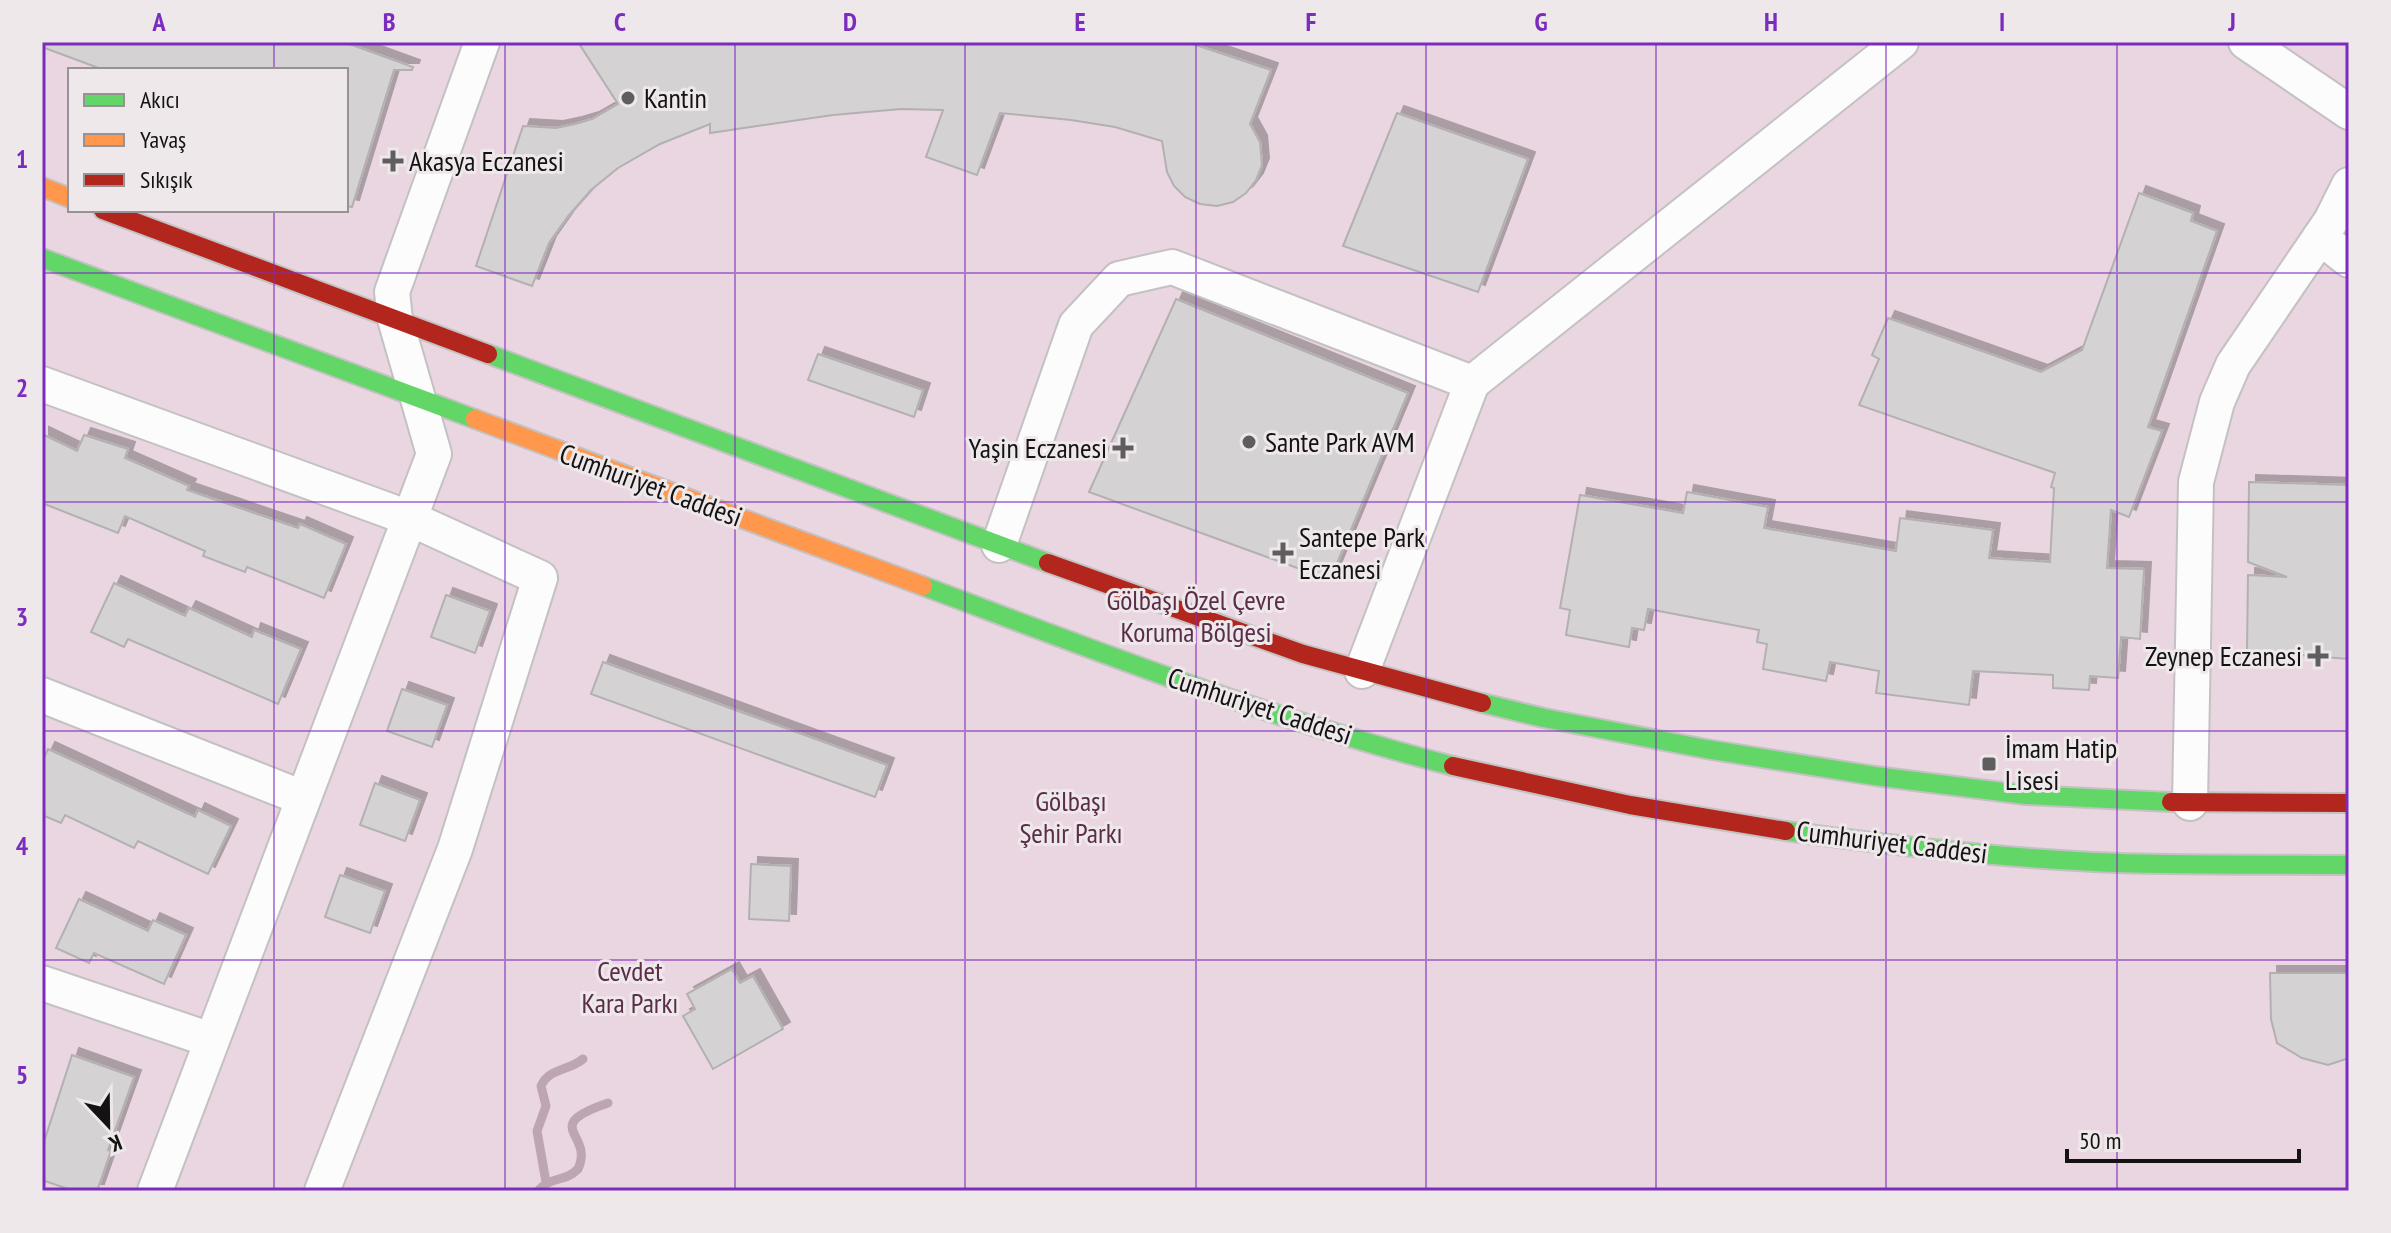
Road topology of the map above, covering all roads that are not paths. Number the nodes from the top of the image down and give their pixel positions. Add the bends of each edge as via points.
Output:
1 (482, 42) edge
2 (1901, 42) edge
3 (2246, 42) edge
4 (2349, 112) edge
5 (2349, 185) edge
6 (42, 187) edge
7 (68, 197) edge
8 (108, 212) edge
9 (2320, 237) junction
10 (42, 258) edge
11 (2349, 260) edge
12 (395, 319) junction
13 (1472, 383) junction
14 (42, 384) edge
15 (420, 400) junction
16 (409, 518) junction
17 (999, 545) junction
18 (1362, 671) junction
19 (42, 695) edge
20 (303, 798) junction
21 (2190, 803) junction
22 (2349, 803) edge
23 (2349, 865) edge
24 (42, 983) edge
25 (211, 1040) junction
26 (155, 1191) edge
27 (322, 1191) edge

1 - 12 street via 392,292
2 - 13 street
3 - 4 street
5 - 9 street
6 - 7 main road
8 - 12 main road
9 - 11 street
9 - 21 street via 2233,365 2217,402 2196,482
10 - 15 main road, Cumhuriyet Caddesi
12 - 15 street
12 - 17 main road
13 - 17 street via 1172,267 1119,279 1076,325
13 - 18 street
14 - 16 street
15 - 16 street via 434,454
15 - 23 main road, Cumhuriyet Caddesi via 1124,661 1337,732 1486,774 1743,825 1978,853 2145,863
16 - 20 street
16 - 27 street via 540,578 455,849
17 - 18 main road
18 - 21 main road via 1544,718 1875,776 2026,795
19 - 20 street
20 - 25 street
21 - 22 main road
24 - 25 street
25 - 26 street

